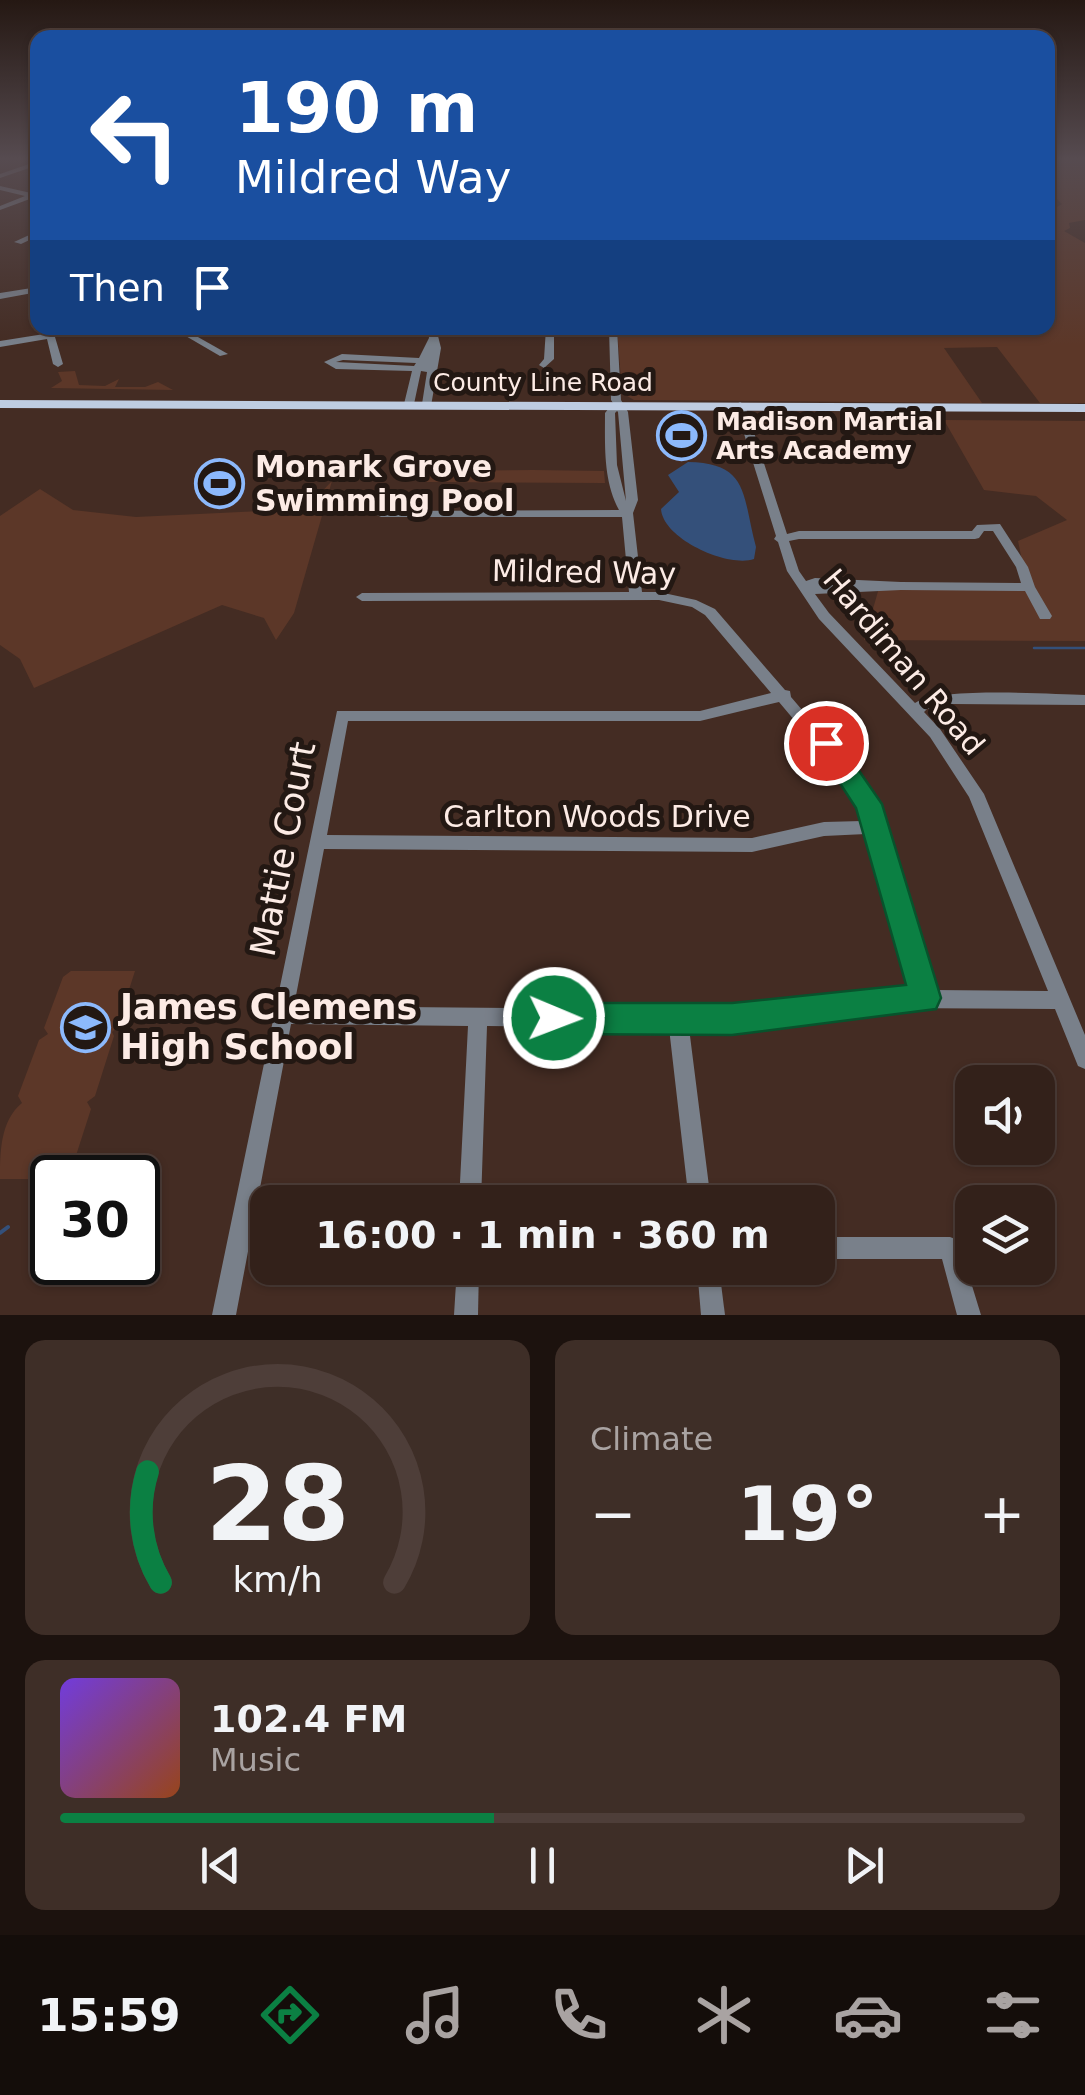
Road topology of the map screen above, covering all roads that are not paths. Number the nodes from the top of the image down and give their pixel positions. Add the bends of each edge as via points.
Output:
1 (30, 237) edge
2 (18, 242) dead end
3 (30, 290) edge
4 (0, 296) edge
5 (64, 335) edge
6 (189, 335) edge
7 (432, 335) edge
8 (433, 335) edge
9 (550, 335) edge
10 (612, 335) edge
11 (51, 338) junction
12 (0, 344) edge
13 (224, 354) dead end
14 (58, 364) dead end
15 (544, 364) dead end
16 (418, 365) junction
17 (433, 365) junction
18 (0, 404) edge
19 (409, 404) junction
20 (427, 404) junction
21 (617, 405) junction
22 (740, 405) junction
23 (1085, 408) edge
24 (627, 513) junction
25 (381, 514) dead end
26 (779, 535) junction
27 (806, 586) junction
28 (1028, 587) junction
29 (636, 596) junction
30 (362, 597) dead end
31 (1044, 616) dead end
32 (785, 695) junction
33 (1085, 700) edge
34 (917, 712) junction
35 (874, 827) junction
36 (317, 842) junction
37 (925, 998) junction
38 (1062, 1000) junction
39 (284, 1015) junction
40 (478, 1018) junction
41 (678, 1020) junction
42 (1085, 1059) edge
43 (471, 1185) edge
44 (698, 1185) edge
45 (835, 1248) edge
46 (467, 1285) edge
47 (710, 1285) edge
48 (224, 1315) edge
49 (466, 1315) edge
50 (713, 1315) edge
51 (968, 1315) edge

1 - 2 street
3 - 4 street
5 - 11 street
6 - 13 street
7 - 16 street
8 - 17 street
9 - 15 street
10 - 21 street
11 - 12 street
11 - 14 street
16 - 16 street via 342,358 329,362 336,366
16 - 17 street
16 - 19 street
17 - 20 street
18 - 19 main road, County Line Road
19 - 20 main road, County Line Road
20 - 21 main road, County Line Road
21 - 22 main road, County Line Road
21 - 24 street via 610,413 612,450 617,500
22 - 23 main road, County Line Road
22 - 26 street, Hardiman Road
24 - 25 street
24 - 29 street
26 - 27 street, Hardiman Road
26 - 28 street via 975,535 980,528 996,528
27 - 28 street
27 - 34 street, Hardiman Road via 858,654
28 - 31 street
29 - 30 street, Mildred Way
29 - 32 street, Mildred Way via 677,599 710,612
32 - 35 street, Mildred Way via 854,776
32 - 36 street, Mattie Court via 700,716 342,714
33 - 34 street via 961,702
34 - 38 street, Hardiman Road via 976,794
35 - 36 street, Carlton Woods Drive via 752,845
35 - 37 street, Mildred Way
36 - 39 street, Mattie Court
37 - 38 street
37 - 41 street
38 - 42 street, Hardiman Road
39 - 40 street
39 - 48 street, Mattie Court
40 - 41 street
40 - 43 street
41 - 44 street
45 - 51 street via 950,1248
46 - 49 street
47 - 50 street

